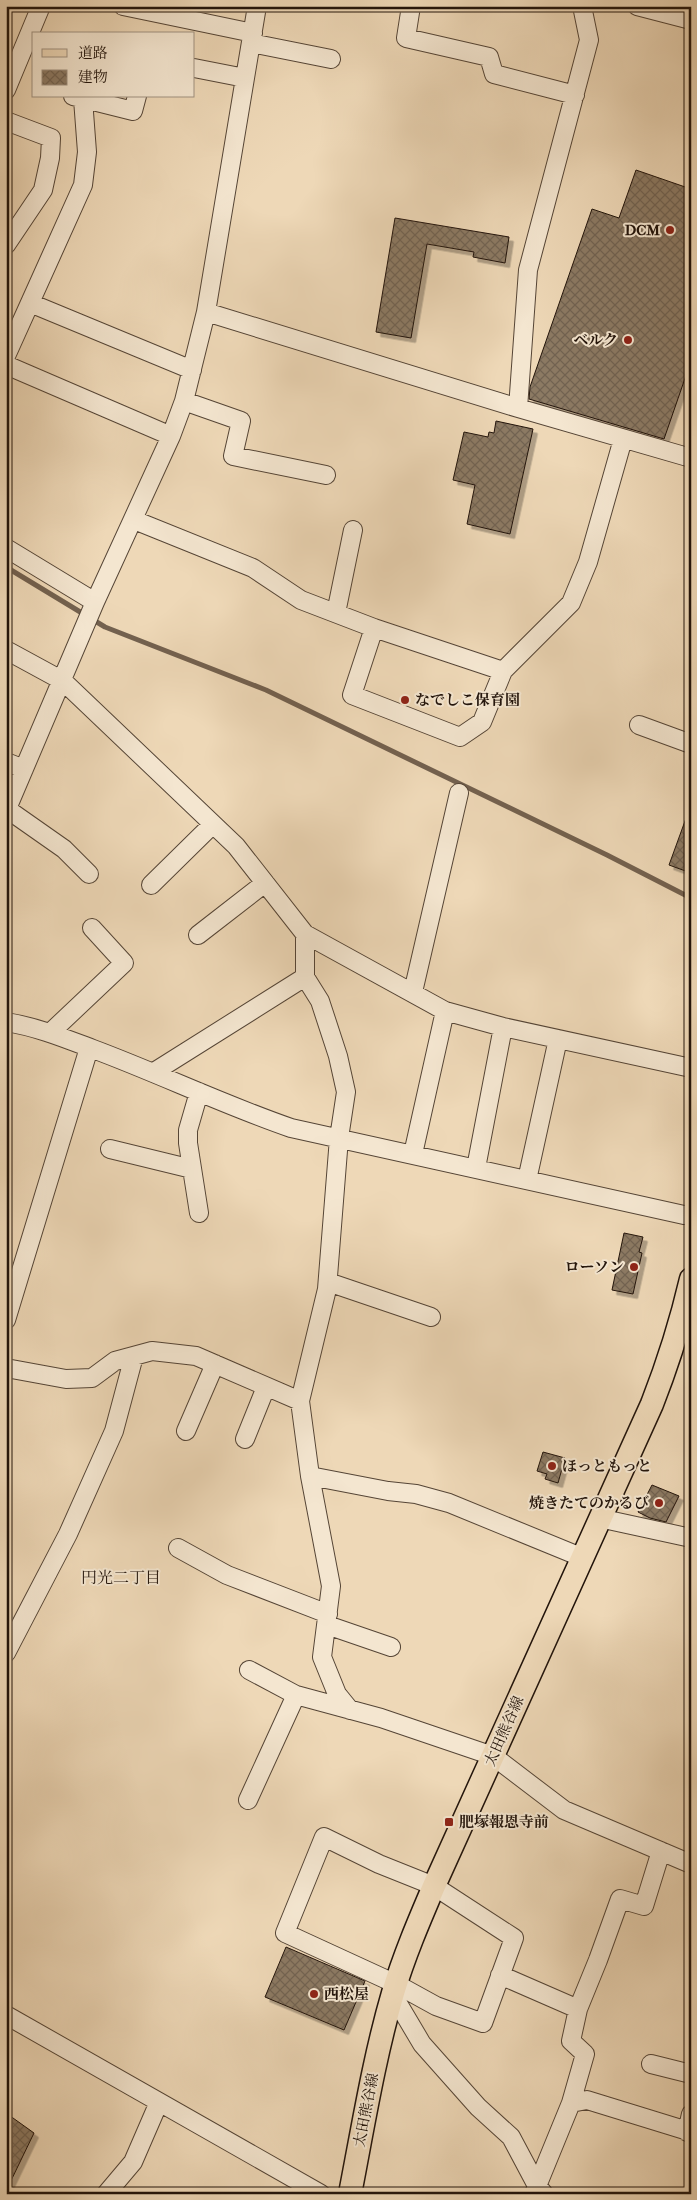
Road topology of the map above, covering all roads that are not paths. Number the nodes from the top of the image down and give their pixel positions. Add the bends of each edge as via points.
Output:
1 (41, 6) edge
2 (122, 6) edge
3 (257, 6) edge
4 (411, 6) edge
5 (582, 6) edge
6 (637, 6) edge
7 (691, 20) edge
8 (252, 38) junction
9 (331, 59) dead end
10 (195, 68) edge
11 (245, 78) junction
12 (6, 90) edge
13 (575, 94) junction
14 (78, 98) edge
15 (82, 98) edge
16 (136, 98) edge
17 (6, 121) edge
18 (6, 245) edge
19 (30, 303) junction
20 (206, 312) junction
21 (6, 356) edge
22 (6, 365) edge
23 (192, 370) junction
24 (184, 401) junction
25 (518, 408) junction
26 (171, 436) junction
27 (623, 439) junction
28 (691, 458) edge
29 (326, 475) dead end
30 (134, 520) junction
31 (353, 530) dead end
32 (6, 548) edge
33 (94, 604) junction
34 (336, 613) junction
35 (374, 628) junction
36 (6, 650) edge
37 (503, 671) junction
38 (63, 680) junction
39 (639, 725) dead end
40 (691, 744) edge
41 (6, 762) edge
42 (24, 768) junction
43 (459, 793) dead end
44 (7, 810) edge
45 (213, 824) junction
46 (89, 874) dead end
47 (265, 883) junction
48 (151, 885) dead end
49 (92, 928) dead end
50 (305, 934) junction
51 (198, 935) dead end
52 (305, 977) junction
53 (412, 992) junction
54 (445, 1011) junction
55 (6, 1023) edge
56 (503, 1027) junction
57 (50, 1033) junction
58 (558, 1039) junction
59 (89, 1048) junction
60 (691, 1068) edge
61 (154, 1072) junction
62 (200, 1092) junction
63 (339, 1138) junction
64 (110, 1149) dead end
65 (413, 1154) junction
66 (476, 1168) junction
67 (192, 1169) junction
68 (527, 1180) junction
69 (199, 1213) dead end
70 (691, 1215) edge
71 (13, 1276) edge
72 (691, 1279) edge
73 (328, 1282) junction
74 (431, 1316) dead end
75 (6, 1320) edge
76 (134, 1356) junction
77 (215, 1364) junction
78 (6, 1368) edge
79 (266, 1387) junction
80 (300, 1401) junction
81 (186, 1431) dead end
82 (245, 1439) dead end
83 (310, 1476) junction
84 (599, 1518) junction
85 (691, 1538) edge
86 (178, 1548) dead end
87 (581, 1557) junction
88 (327, 1619) junction
89 (391, 1647) dead end
90 (6, 1652) edge
91 (248, 1670) dead end
92 (296, 1695) junction
93 (350, 1710) junction
94 (493, 1756) junction
95 (248, 1800) dead end
96 (661, 1851) junction
97 (691, 1864) edge
98 (434, 1886) junction
99 (500, 1975) junction
100 (394, 1989) junction
101 (578, 2009) junction
102 (6, 2015) edge
103 (652, 2064) dead end
104 (691, 2074) edge
105 (159, 2102) junction
106 (571, 2102) junction
107 (691, 2114) edge
108 (689, 2132) edge
109 (538, 2190) edge
110 (106, 2194) edge
111 (321, 2194) edge
112 (350, 2194) edge

1 - 12 street
2 - 8 street
3 - 8 street
4 - 13 street via 406,38 489,57 494,74
5 - 13 street via 589,40
6 - 7 street
8 - 9 street
8 - 11 street
10 - 11 street
11 - 20 street
13 - 25 street via 528,270
14 - 19 street via 87,152 83,185
15 - 16 street via 133,111
17 - 18 street via 51,138 43,190
19 - 21 street
19 - 23 street
20 - 23 street
20 - 25 street
22 - 26 street
23 - 24 street
24 - 26 street
24 - 29 street via 241,421 233,456
25 - 27 street
26 - 30 street
27 - 28 street
27 - 37 street via 588,562 571,603
30 - 33 street
30 - 34 street via 253,568 301,600
31 - 34 street
32 - 33 street
33 - 38 street
34 - 35 street
35 - 37 street
35 - 37 street via 352,695 460,737 482,722
36 - 38 street
38 - 42 street
38 - 45 street
39 - 40 street
41 - 42 street
42 - 44 street
43 - 53 street
44 - 46 street via 64,849
45 - 47 street via 236,846
45 - 48 street
47 - 50 street
47 - 51 street
49 - 57 street via 124,963
50 - 52 street
50 - 53 street
52 - 61 street
52 - 63 street via 320,1001 346,1092
53 - 54 street
54 - 56 street
54 - 65 street
55 - 57 street
56 - 58 street
56 - 66 street
57 - 59 street
58 - 60 street
58 - 68 street
59 - 61 street
59 - 71 street
61 - 62 street
62 - 63 street via 291,1128
62 - 67 street via 188,1130
63 - 65 street
63 - 73 street
64 - 67 street
65 - 66 street
66 - 68 street
67 - 69 street
68 - 70 street
71 - 75 street
72 - 84 main road, 太田熊谷線 via 667,1366
73 - 74 street
73 - 80 street
76 - 77 street via 152,1351 196,1356
76 - 78 street via 115,1361 92,1378 66,1379
76 - 90 street via 114,1431 68,1534
77 - 79 street
77 - 81 street
79 - 80 street
79 - 82 street
80 - 83 street
83 - 87 street via 416,1494 449,1503
83 - 88 street via 332,1586
84 - 85 street
84 - 87 main road, 太田熊谷線
86 - 88 street via 227,1575
87 - 94 main road, 太田熊谷線
88 - 89 street
88 - 93 street via 322,1657 337,1694
91 - 92 street
92 - 93 street
92 - 95 street
93 - 94 street
94 - 96 street via 564,1810
94 - 98 main road, 太田熊谷線
96 - 97 street
96 - 101 street via 644,1906 620,1898
98 - 99 street via 514,1938
98 - 100 main road, 太田熊谷線
98 - 100 street via 324,1837 285,1933
99 - 100 street via 483,2023
99 - 101 street
100 - 109 street via 422,2044 478,2107 511,2137
100 - 112 main road, 太田熊谷線 via 378,2049
101 - 106 street via 571,2041 585,2054
102 - 105 street
103 - 104 street
105 - 110 street via 134,2162
105 - 111 street
106 - 108 street via 587,2100
106 - 109 street
107 - 108 street

